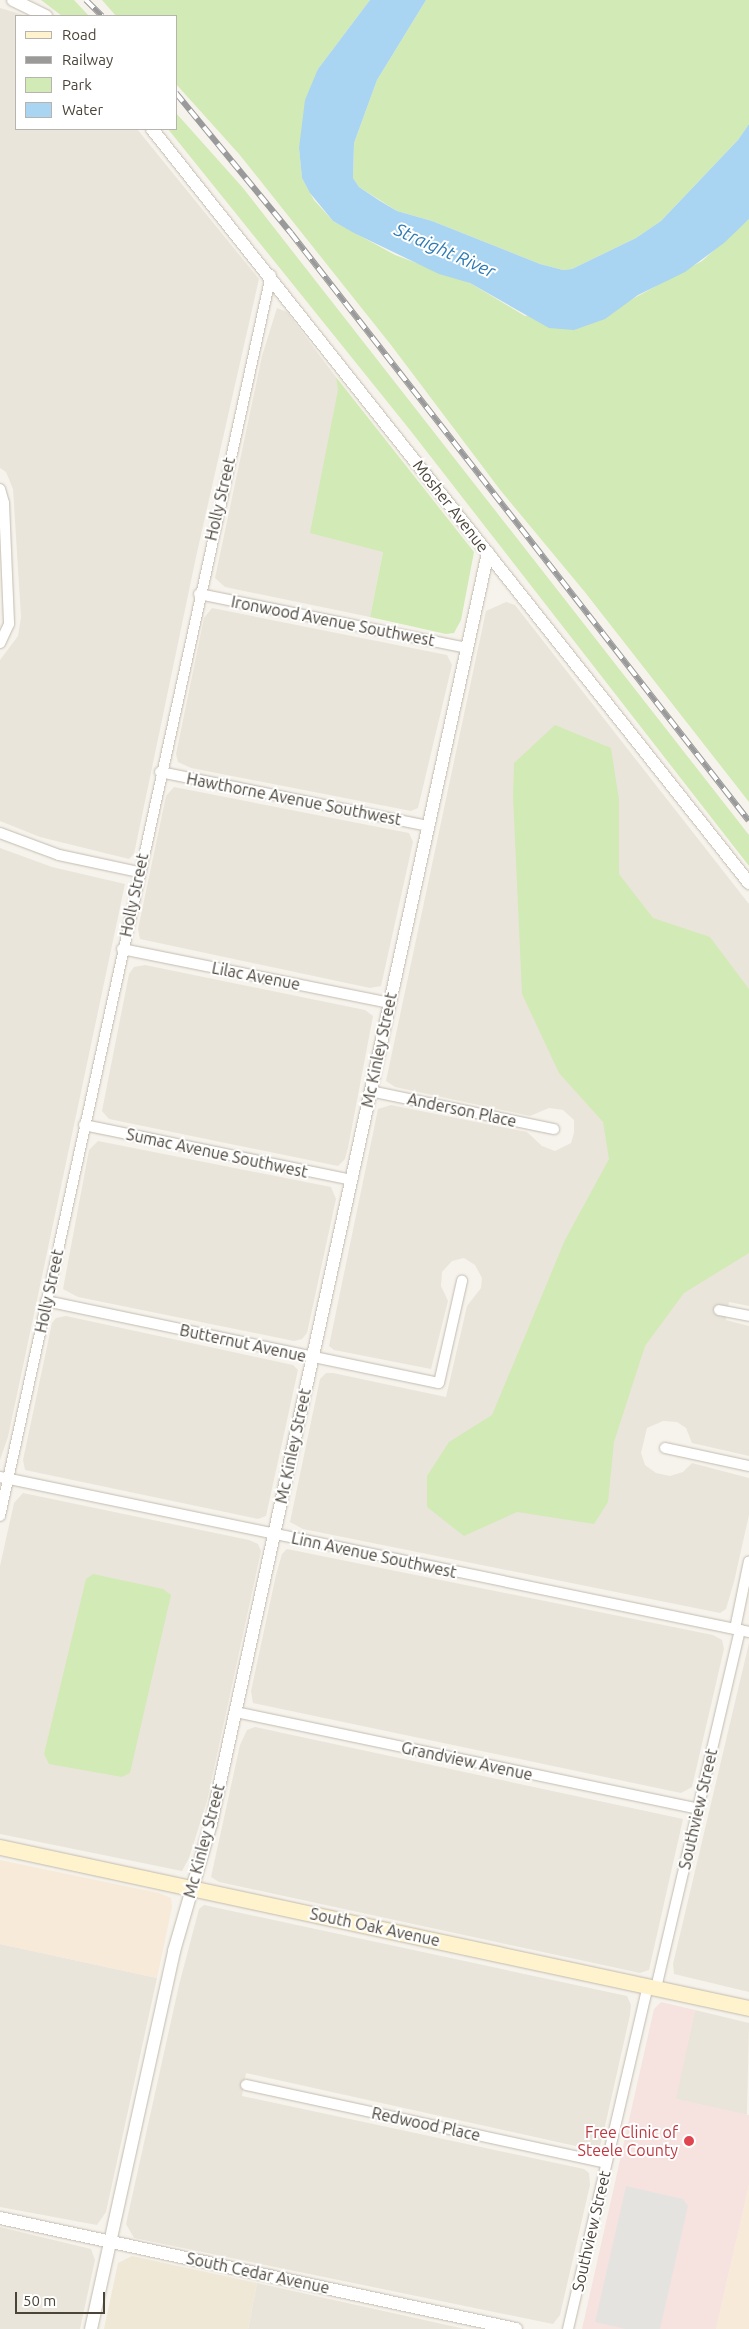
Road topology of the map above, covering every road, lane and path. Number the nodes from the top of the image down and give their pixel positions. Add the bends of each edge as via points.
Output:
1 (13, 0) edge
2 (44, 15) edge
3 (153, 130) edge
4 (271, 275) junction
5 (0, 489) edge
6 (488, 553) junction
7 (199, 594) junction
8 (0, 643) edge
9 (467, 648) junction
10 (160, 772) junction
11 (428, 826) junction
12 (0, 834) edge
13 (139, 872) junction
14 (749, 883) edge
15 (122, 949) junction
16 (390, 1003) junction
17 (370, 1091) junction
18 (84, 1126) junction
19 (554, 1129) dead end
20 (351, 1180) junction
21 (462, 1282) dead end
22 (46, 1301) junction
23 (719, 1310) dead end
24 (749, 1316) edge
25 (312, 1357) junction
26 (664, 1448) dead end
27 (749, 1466) edge
28 (4, 1478) edge
29 (0, 1516) edge
30 (274, 1534) junction
31 (749, 1561) edge
32 (741, 1630) edge
33 (235, 1712) junction
34 (698, 1809) junction
35 (0, 1847) edge
36 (193, 1888) junction
37 (652, 1987) junction
38 (749, 2008) edge
39 (246, 2085) dead end
40 (606, 2163) junction
41 (0, 2218) edge
42 (111, 2242) junction
43 (91, 2329) edge
44 (516, 2329) edge
45 (568, 2329) edge

1 - 2 street
3 - 4 street, Mosher Avenue
4 - 6 street, Mosher Avenue
4 - 7 street, Holly Street
5 - 8 street via 4,503 9,624
6 - 9 street, Mc Kinley Street
6 - 14 street, Mosher Avenue
7 - 9 street, Ironwood Avenue Southwest
7 - 10 street, Holly Street
9 - 11 street, Mc Kinley Street
10 - 11 street, Hawthorne Avenue Southwest
10 - 13 street, Holly Street
11 - 16 street, Mc Kinley Street
12 - 13 street via 59,855
13 - 15 street, Holly Street
15 - 16 street, Lilac Avenue
15 - 18 street, Holly Street
16 - 17 street, Mc Kinley Street
17 - 19 street, Anderson Place
17 - 20 street, Mc Kinley Street
18 - 20 street, Sumac Avenue Southwest
18 - 22 street, Holly Street
20 - 25 street, Mc Kinley Street
21 - 25 street, Butternut Avenue via 439,1384
22 - 25 street, Butternut Avenue
22 - 28 street, Holly Street
23 - 24 street
25 - 30 street, Mc Kinley Street
26 - 27 street
28 - 29 street, Holly Street
28 - 30 street, Linn Avenue Southwest
30 - 32 street, Linn Avenue Southwest
30 - 33 street, Mc Kinley Street
31 - 32 street, Southview Street
32 - 34 street, Southview Street
33 - 34 street, Grandview Avenue
33 - 36 street, Mc Kinley Street via 211,1824
34 - 37 street, Southview Street
35 - 36 main road, South Oak Avenue
36 - 37 main road, South Oak Avenue
36 - 42 street, Mc Kinley Street via 174,1951
37 - 38 main road, South Oak Avenue
37 - 40 street, Southview Street
39 - 40 street, Redwood Place
40 - 45 street, Southview Street
41 - 42 street, South Cedar Avenue
42 - 43 street, Mc Kinley Street
42 - 44 street, South Cedar Avenue

